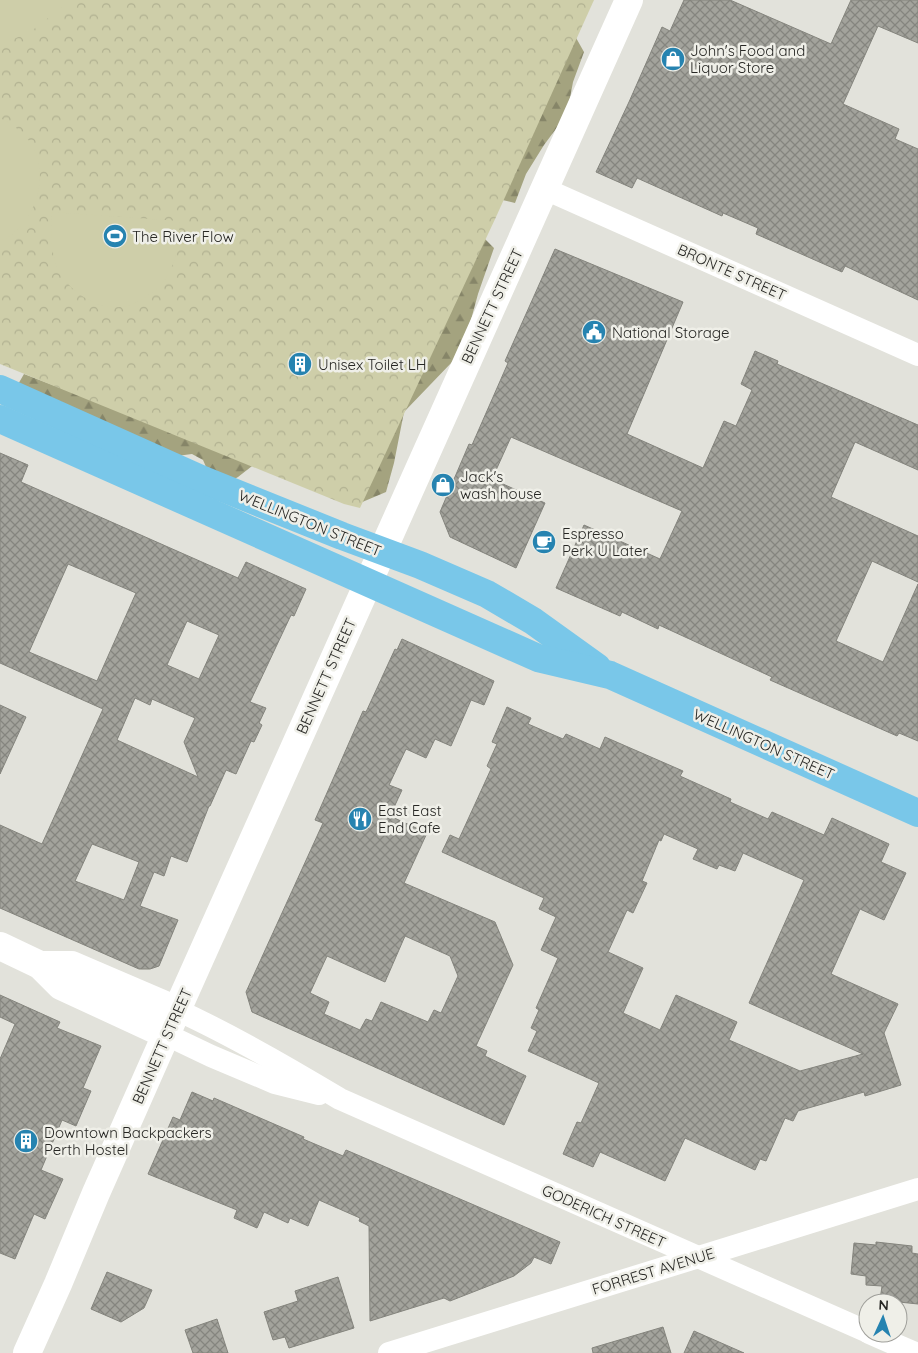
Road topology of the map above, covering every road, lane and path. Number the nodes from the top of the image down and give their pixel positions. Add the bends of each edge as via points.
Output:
1 (629, 0) edge
2 (545, 189) junction
3 (918, 355) edge
4 (0, 389) edge
5 (0, 419) edge
6 (382, 552) junction
7 (368, 582) junction
8 (610, 675) junction
9 (918, 813) edge
10 (0, 946) edge
11 (40, 965) junction
12 (177, 1010) junction
13 (167, 1035) junction
14 (340, 1099) junction
15 (918, 1189) edge
16 (696, 1257) junction
17 (858, 1328) edge
18 (892, 1343) edge
19 (26, 1353) edge
20 (389, 1353) edge
21 (915, 1353) edge

1 - 2 main road, BENNETT STREET
2 - 3 street, BRONTE STREET
2 - 6 main road, BENNETT STREET
4 - 6 main road, WELLINGTON STREET via 204,480
5 - 7 main road, WELLINGTON STREET
6 - 7 main road, BENNETT STREET
6 - 8 main road, WELLINGTON STREET via 504,603
7 - 8 main road, WELLINGTON STREET via 538,658
7 - 12 main road, BENNETT STREET
8 - 9 main road, WELLINGTON STREET
10 - 11 main road, GODERICH STREET
11 - 12 main road, GODERICH STREET via 72,965
11 - 13 main road, GODERICH STREET via 61,986
12 - 13 main road, BENNETT STREET
12 - 14 street, GODERICH STREET via 231,1036
13 - 14 street, GODERICH STREET via 275,1083
13 - 19 main road, BENNETT STREET
14 - 16 street, GODERICH STREET
15 - 16 street, FORREST AVENUE
16 - 17 street, GODERICH STREET
16 - 20 street, FORREST AVENUE
18 - 21 street, GODERICH STREET

